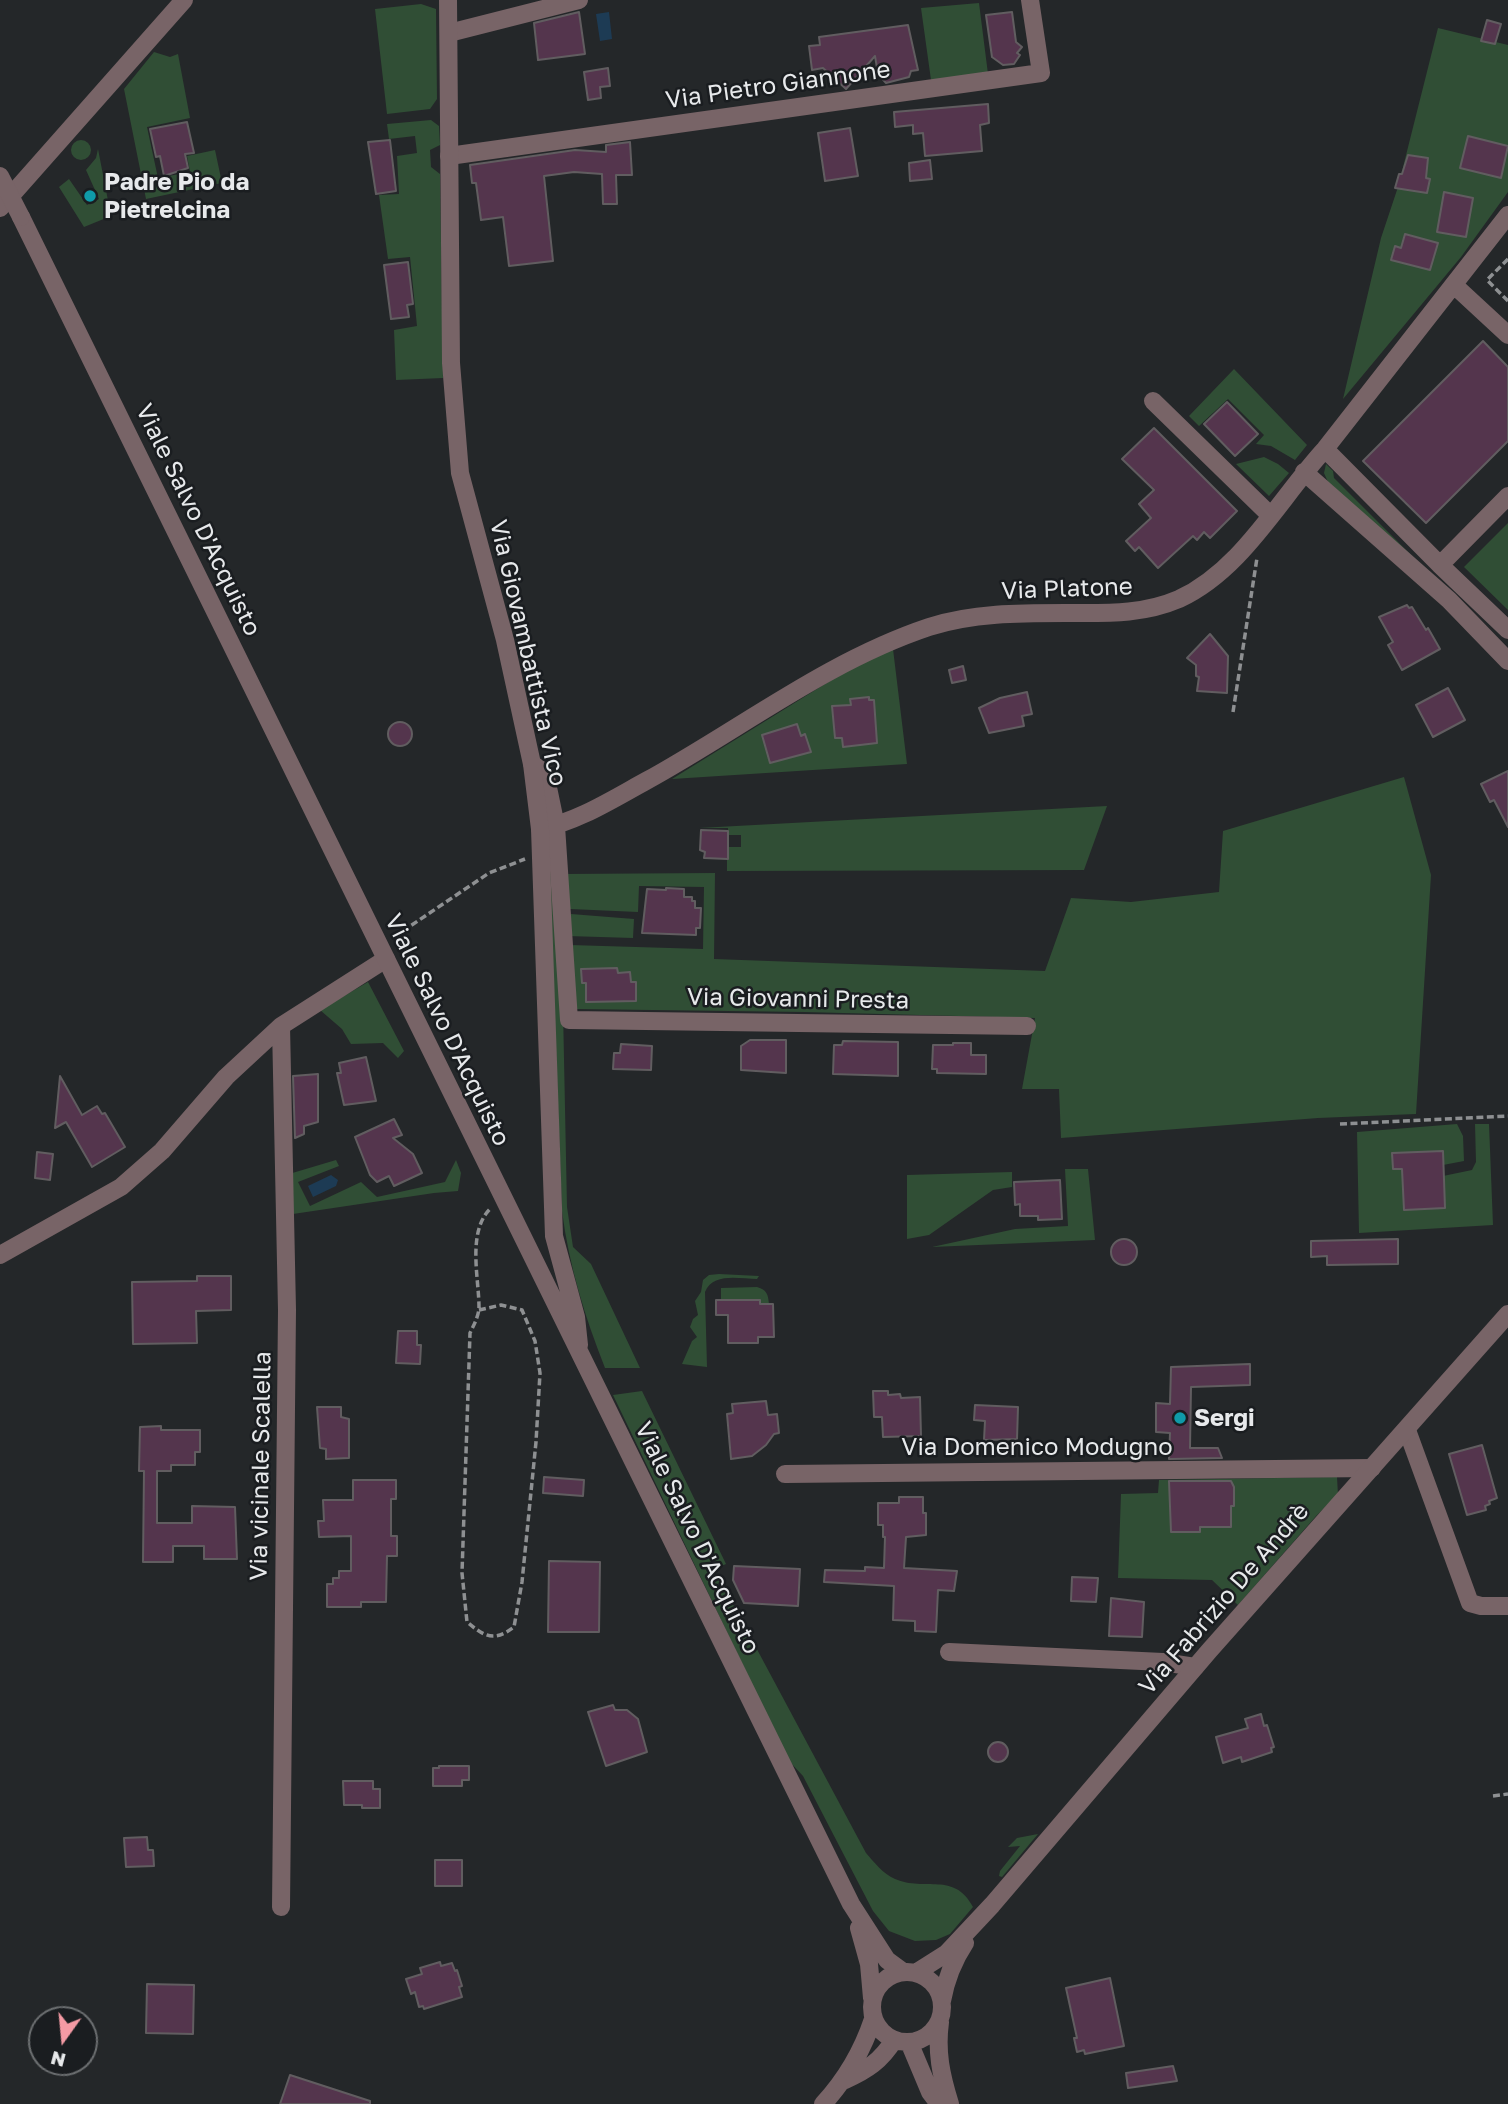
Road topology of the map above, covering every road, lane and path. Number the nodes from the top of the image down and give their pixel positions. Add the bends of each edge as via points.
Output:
1 (184, 0) edge
2 (447, 0) edge
3 (579, 0) edge
4 (1030, 0) edge
5 (449, 33) junction
6 (449, 156) junction
7 (0, 176) edge
8 (0, 208) edge
9 (1508, 215) edge
10 (1508, 259) edge
11 (1454, 285) junction
12 (1508, 301) edge
13 (1508, 335) edge
14 (1153, 401) dead end
15 (1325, 449) junction
16 (1304, 472) junction
17 (1508, 496) edge
18 (1270, 515) junction
19 (1251, 539) junction
20 (1440, 565) junction
21 (1508, 630) edge
22 (1508, 661) edge
23 (1233, 712) dead end
24 (548, 827) junction
25 (540, 855) junction
26 (394, 937) dead end
27 (386, 959) junction
28 (281, 1026) junction
29 (1027, 1026) dead end
30 (1508, 1116) edge
31 (1340, 1124) dead end
32 (502, 1198) junction
33 (554, 1236) junction
34 (0, 1255) edge
35 (535, 1269) junction
36 (479, 1310) junction
37 (1508, 1314) edge
38 (580, 1357) junction
39 (1406, 1430) junction
40 (1373, 1468) junction
41 (785, 1474) dead end
42 (1508, 1606) edge
43 (949, 1652) dead end
44 (1195, 1667) junction
45 (1508, 1794) edge
46 (1493, 1796) dead end
47 (850, 1904) junction
48 (281, 1907) dead end
49 (979, 1920) junction
50 (909, 1972) junction
51 (872, 1998) junction
52 (942, 2001) junction
53 (873, 2019) junction
54 (940, 2021) junction
55 (902, 2041) junction
56 (845, 2080) junction
57 (824, 2104) edge
58 (939, 2104) edge
59 (950, 2104) edge

1 - 8 street
2 - 5 street, Via Giovambattista Vico
3 - 5 street
4 - 6 street, Via Pietro Giannone via 1041,74
5 - 6 street, Via Giovambattista Vico
6 - 24 street, Via Giovambattista Vico via 451,363 460,473 505,639
7 - 27 street, Viale Salvo D'Acquisto, bridge
9 - 11 street, Via Platone
10 - 12 path via 1487,280
11 - 13 street
11 - 15 street, Via Platone
14 - 18 street
15 - 16 street, Via Platone
15 - 20 street
16 - 18 street, Via Platone
16 - 22 street via 1449,600
17 - 20 street
18 - 19 street, Via Platone
19 - 23 path via 1257,561
19 - 24 street, Via Platone via 1217,576 1153,609 963,619 888,643 657,775
20 - 21 street
24 - 25 street, Via Giovambattista Vico
24 - 29 street, Via Giovanni Presta via 569,1020
25 - 26 path via 489,873
25 - 33 street, Via Giovambattista Vico
27 - 28 street
27 - 32 street, Viale Salvo D'Acquisto
28 - 34 street via 226,1077 162,1151 121,1187
28 - 48 street, Via vicinale Scalella via 287,1310
30 - 31 path
32 - 35 street, Viale Salvo D'Acquisto
32 - 36 path via 484,1215 474,1256
33 - 35 street via 551,1254
33 - 38 street, Via Giovambattista Vico via 576,1317
35 - 38 street, Viale Salvo D'Acquisto
36 - 36 path via 470,1333 462,1573 467,1622 483,1636 502,1636 514,1627 523,1582 540,1373 535,1341 522,1310 501,1305
37 - 39 street, Via Fabrizio De Andrè
38 - 47 street, Viale Salvo D'Acquisto
39 - 40 street, Via Fabrizio De Andrè
39 - 42 street via 1470,1603
40 - 41 street, Via Domenico Modugno
40 - 44 street, Via Fabrizio De Andrè
43 - 44 street
44 - 49 street, Via Fabrizio De Andrè
45 - 46 path
47 - 50 street, Viale Salvo D'Acquisto via 887,1960
47 - 51 street, Viale Salvo D'Acquisto via 869,1965
49 - 50 street, Via Fabrizio De Andrè via 947,1953
49 - 52 street, Via Fabrizio De Andrè via 955,1958
50 - 51 street via 883,1980
50 - 52 street via 933,1983
51 - 53 street
52 - 54 street
53 - 55 street via 878,2028
53 - 56 street
54 - 55 street via 927,2036
54 - 59 street via 937,2045
55 - 56 street via 867,2070
55 - 58 street
56 - 57 street

